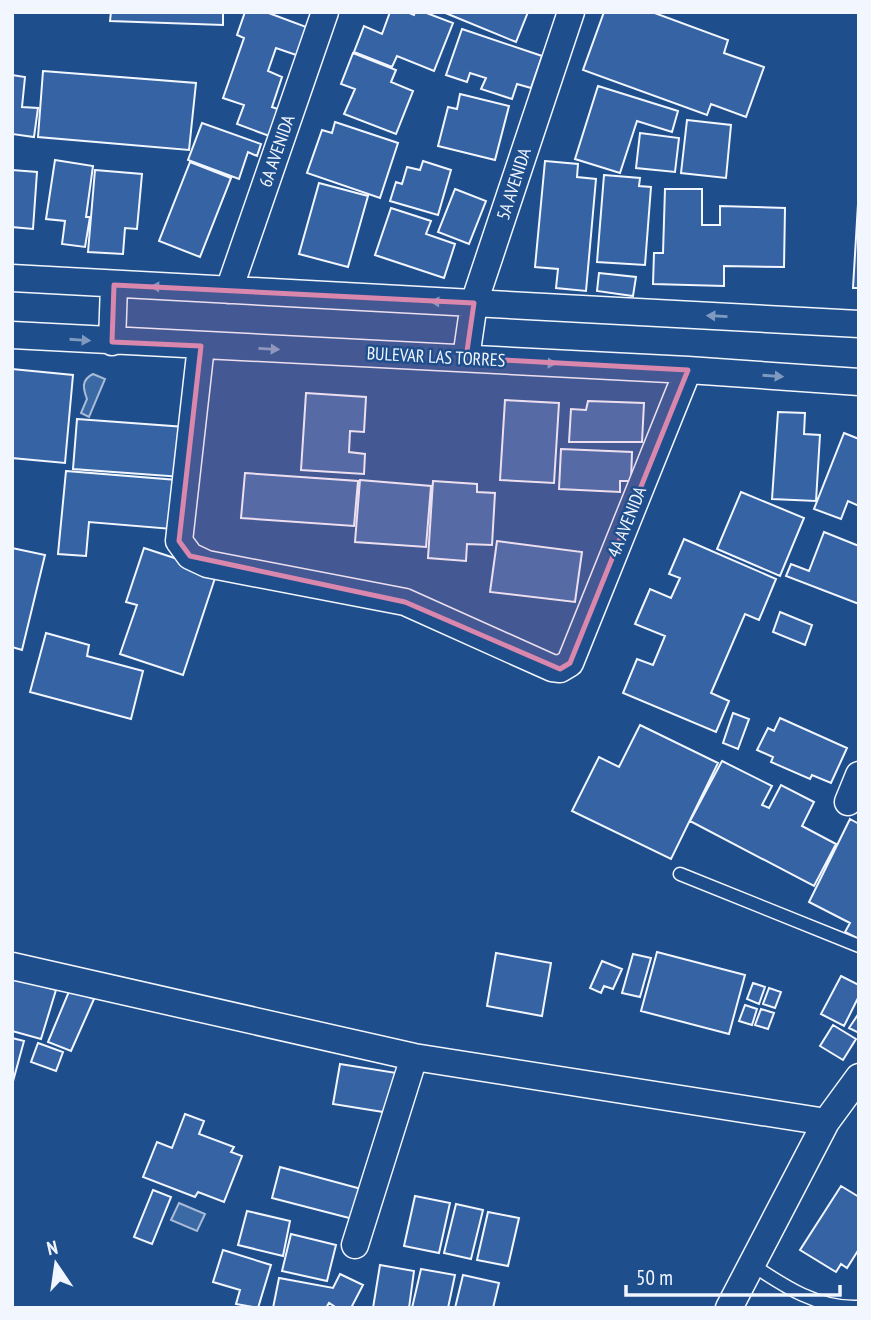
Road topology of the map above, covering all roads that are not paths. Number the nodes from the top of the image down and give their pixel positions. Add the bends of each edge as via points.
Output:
1 (325, 12) edge
2 (571, 12) edge
3 (12, 278) edge
4 (114, 285) junction
5 (229, 290) junction
6 (474, 303) junction
7 (859, 324) edge
8 (12, 335) edge
9 (112, 342) junction
10 (201, 346) junction
11 (466, 358) junction
12 (688, 370) junction
13 (859, 382) edge
14 (859, 775) edge
15 (848, 802) dead end
16 (680, 874) dead end
17 (859, 946) edge
18 (12, 966) edge
19 (414, 1057) junction
20 (859, 1077) edge
21 (826, 1122) junction
22 (355, 1245) dead end
23 (751, 1264) junction
24 (859, 1307) edge
25 (729, 1308) edge

1 - 5 street, 6A AVENIDA
2 - 6 street, 5A AVENIDA
3 - 4 street
5 -> 4 street
4 - 9 street
6 -> 5 street
7 -> 6 street
6 - 11 street, 5A AVENIDA
8 -> 9 street, BULEVAR LAS TORRES
9 - 10 street, BULEVAR LAS TORRES
10 -> 11 street, BULEVAR LAS TORRES
10 - 12 street, 4A AVENIDA via 179,541 190,556 207,564 405,601 560,669 570,663
11 -> 12 street, BULEVAR LAS TORRES
12 -> 13 street, BULEVAR LAS TORRES
14 - 15 street
16 - 17 lane
18 - 19 street
19 - 21 street
19 - 22 street
20 - 21 street
21 - 23 street
23 - 24 lane via 819,1302
23 - 25 street

